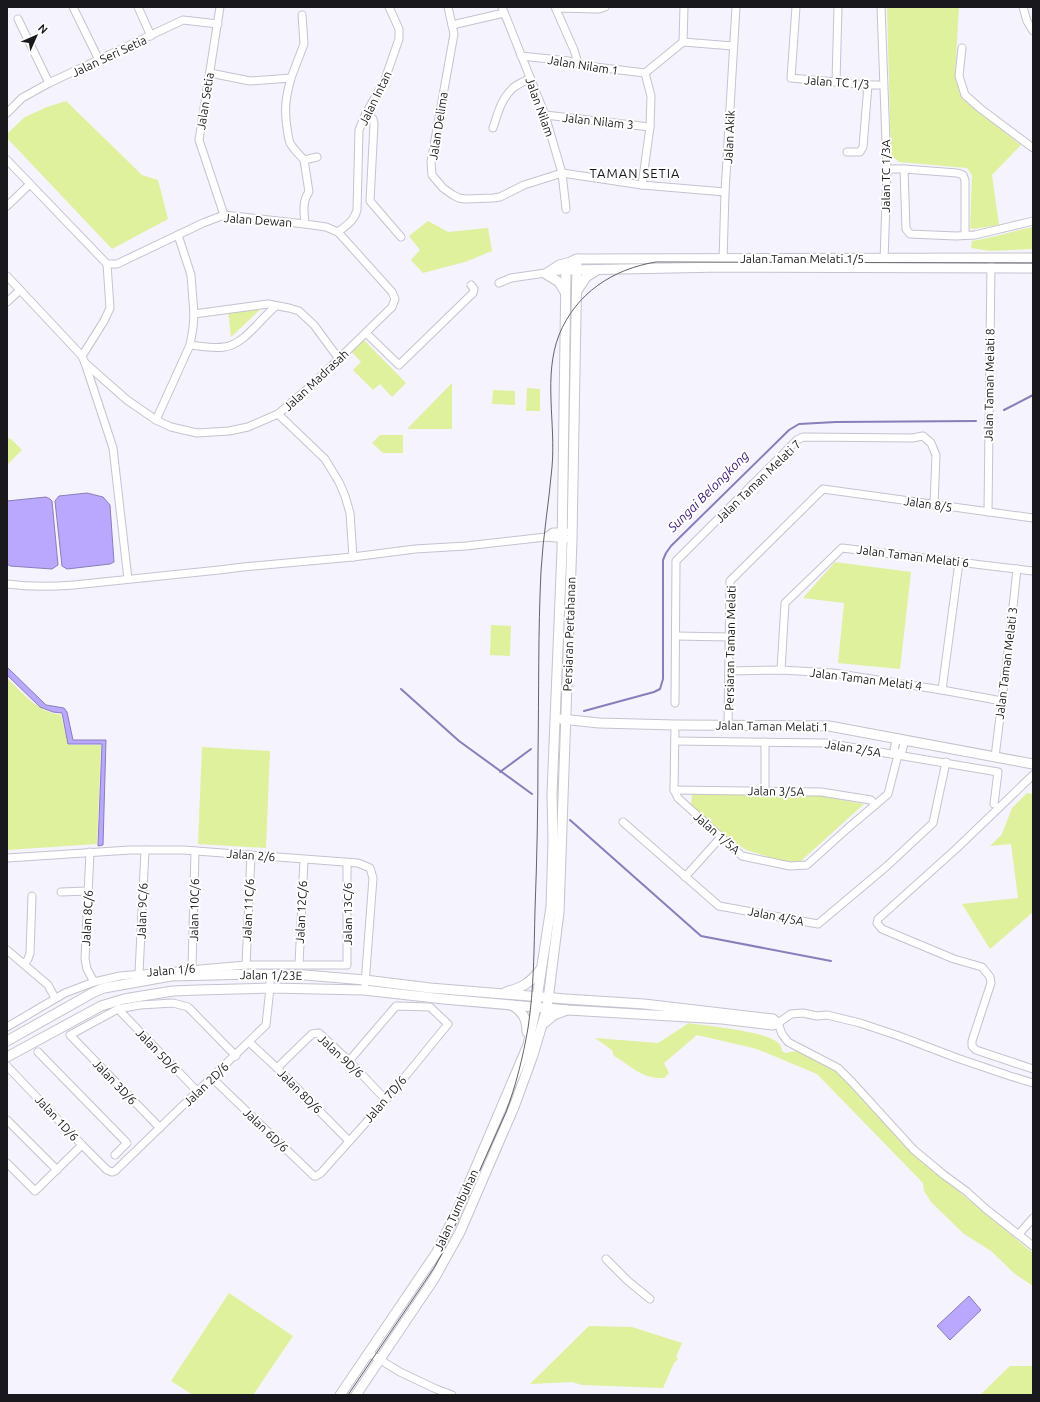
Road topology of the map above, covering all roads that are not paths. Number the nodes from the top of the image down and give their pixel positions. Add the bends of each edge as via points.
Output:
1 (73, 7) edge
2 (138, 7) edge
3 (220, 7) edge
4 (389, 7) edge
5 (448, 7) edge
6 (605, 7) edge
7 (684, 7) edge
8 (736, 7) edge
9 (796, 7) edge
10 (838, 7) edge
11 (881, 7) edge
12 (1023, 7) edge
13 (555, 8) edge
14 (503, 10) edge
15 (302, 15) dead end
16 (18, 19) dead end
17 (218, 24) junction
18 (452, 25) junction
19 (1033, 31) edge
20 (150, 36) junction
21 (683, 42) junction
22 (733, 46) junction
23 (962, 48) dead end
24 (521, 56) junction
25 (99, 60) junction
26 (578, 63) junction
27 (210, 73) junction
28 (645, 73) junction
29 (291, 78) junction
30 (530, 78) junction
31 (836, 82) junction
32 (50, 83) junction
33 (868, 85) junction
34 (883, 85) junction
35 (7, 113) edge
36 (366, 113) junction
37 (545, 115) junction
38 (650, 127) junction
39 (493, 128) dead end
40 (1031, 143) edge
41 (847, 152) dead end
42 (317, 157) dead end
43 (7, 160) edge
44 (304, 160) junction
45 (887, 169) junction
46 (904, 169) junction
47 (562, 172) junction
48 (30, 184) junction
49 (642, 185) junction
50 (725, 192) junction
51 (357, 200) junction
52 (370, 201) junction
53 (7, 206) edge
54 (566, 209) dead end
55 (224, 215) junction
56 (1033, 221) edge
57 (305, 224) junction
58 (338, 232) junction
59 (965, 234) junction
60 (178, 235) junction
61 (401, 237) dead end
62 (884, 258) junction
63 (991, 258) junction
64 (1033, 258) edge
65 (574, 260) junction
66 (723, 262) junction
67 (107, 264) junction
68 (884, 268) junction
69 (990, 268) junction
70 (1033, 268) edge
71 (598, 269) junction
72 (566, 270) junction
73 (577, 270) junction
74 (546, 274) junction
75 (7, 276) edge
76 (499, 283) dead end
77 (471, 285) dead end
78 (20, 290) junction
79 (576, 291) junction
80 (565, 292) junction
81 (7, 302) edge
82 (276, 306) junction
83 (194, 314) junction
84 (366, 333) junction
85 (190, 345) junction
86 (84, 359) junction
87 (339, 359) junction
88 (278, 414) junction
89 (156, 420) junction
90 (823, 490) joint
91 (934, 505) junction
92 (988, 512) junction
93 (1033, 518) edge
94 (567, 536) junction
95 (353, 557) junction
96 (959, 562) junction
97 (1017, 569) junction
98 (1033, 571) edge
99 (128, 579) junction
100 (7, 584) edge
101 (676, 636) junction
102 (729, 637) junction
103 (781, 670) junction
104 (729, 671) junction
105 (942, 690) junction
106 (1002, 701) junction
107 (566, 703) junction
108 (675, 703) dead end
109 (556, 718) junction
110 (566, 719) junction
111 (580, 721) junction
112 (675, 725) junction
113 (728, 725) junction
114 (565, 731) junction
115 (901, 739) junction
116 (675, 741) junction
117 (765, 742) junction
118 (898, 755) junction
119 (995, 757) junction
120 (946, 762) junction
121 (1033, 764) edge
122 (1033, 775) edge
123 (674, 790) junction
124 (765, 791) junction
125 (994, 804) dead end
126 (875, 805) junction
127 (623, 822) dead end
128 (721, 837) junction
129 (145, 850) junction
130 (195, 851) junction
131 (90, 852) junction
132 (251, 855) junction
133 (7, 858) edge
134 (304, 860) junction
135 (347, 863) junction
136 (685, 877) junction
137 (88, 891) junction
138 (61, 892) dead end
139 (32, 896) dead end
140 (7, 950) edge
141 (24, 964) junction
142 (299, 964) junction
143 (246, 965) junction
144 (347, 965) joint
145 (192, 968) junction
146 (541, 968) junction
147 (139, 973) junction
148 (270, 975) junction
149 (551, 975) junction
150 (365, 980) junction
151 (94, 982) junction
152 (270, 988) junction
153 (364, 990) junction
154 (501, 994) junction
155 (537, 997) junction
156 (54, 998) junction
157 (548, 998) junction
158 (566, 999) junction
159 (511, 1005) junction
160 (536, 1007) junction
161 (548, 1008) junction
162 (118, 1009) junction
163 (568, 1010) junction
164 (777, 1022) junction
165 (9, 1023) edge
166 (544, 1024) junction
167 (7, 1041) edge
168 (249, 1042) junction
169 (528, 1045) junction
170 (38, 1052) dead end
171 (236, 1056) junction
172 (7, 1057) edge
173 (349, 1061) junction
174 (7, 1066) edge
175 (277, 1068) junction
176 (1033, 1069) edge
177 (212, 1078) junction
178 (1033, 1083) edge
179 (198, 1092) junction
180 (386, 1100) junction
181 (7, 1120) edge
182 (160, 1128) junction
183 (349, 1140) junction
184 (82, 1145) junction
185 (115, 1155) dead end
186 (7, 1163) edge
187 (57, 1170) junction
188 (107, 1170) joint
189 (321, 1173) joint
190 (1033, 1218) edge
191 (1019, 1234) junction
192 (1033, 1246) edge
193 (606, 1259) dead end
194 (650, 1299) dead end
195 (383, 1331) junction
196 (394, 1339) junction
197 (369, 1353) junction
198 (380, 1359) junction
199 (358, 1369) junction
200 (369, 1376) junction
201 (340, 1395) edge
202 (356, 1395) edge
203 (452, 1395) edge

1 - 25 street
2 - 20 street
3 - 17 street, Jalan Setia
4 - 36 street, Jalan Intan via 399,29 399,39 384,82
5 - 18 street, Jalan Delima
6 - 13 street
7 - 21 street
8 - 22 street, Jalan Akik
9 - 31 street, Jalan TC 1/3 via 791,78
10 - 31 street
11 - 34 street, Jalan TC 1/3A
12 - 19 street
13 - 26 street
14 - 18 street
14 - 24 street, Jalan Nilam
15 - 29 street via 304,44
16 - 32 street
17 - 20 street, Jalan Seri Setia via 183,20
17 - 27 street, Jalan Setia
18 - 47 street, Jalan Delima via 454,34 431,162 432,175 443,188 465,199 500,197 524,185
20 - 25 street, Jalan Seri Setia
21 - 22 street
21 - 28 street
22 - 50 street, Jalan Akik
23 - 40 street via 959,76 965,94 981,109
24 - 26 street, Jalan Nilam 1
24 - 30 street, Jalan Nilam
25 - 32 street, Jalan Seri Setia
26 - 28 street, Jalan Nilam 1
27 - 29 street via 250,81
27 - 55 street, Jalan Setia via 199,140
28 - 38 street via 651,96
29 - 44 street via 285,116 289,141
30 - 37 street, Jalan Nilam
30 - 39 street via 507,96 499,107
31 - 33 street, Jalan TC 1/3
32 - 35 street, Jalan Seri Setia via 22,98
33 - 34 street, Jalan TC 1/3
33 - 41 street via 863,147 860,152
34 - 45 street, Jalan TC 1/3A
36 - 51 street, Jalan Intan via 359,130
36 - 52 street via 373,119 374,124
37 - 38 street, Jalan Nilam 3
37 - 47 street, Jalan Nilam
38 - 49 street
42 - 44 street
43 - 48 street
44 - 57 street via 309,192 304,206
45 - 46 street
45 - 62 street, Jalan TC 1/3A
46 - 59 street via 962,175 965,180
46 - 59 street via 906,229 910,234
47 - 49 street
47 - 54 street, Jalan Nilam
48 - 53 street
48 - 67 street
49 - 50 street
50 - 66 street, Jalan Akik
51 - 52 street
51 - 58 street, Jalan Intan via 355,216
52 - 61 street
55 - 57 street, Jalan Dewan
55 - 60 street, Jalan Dewan
56 - 59 street via 975,235
57 - 58 street, Jalan Dewan via 326,227
58 - 84 street, Jalan Madrasah via 392,292 395,299 392,307
60 - 67 street, Jalan Dewan via 116,264
60 - 83 street via 191,275
62 - 63 main road, Jalan Taman Melati 1/5
62 - 66 main road, Jalan Taman Melati 1/5
62 - 68 street, Jalan TC 1/3A
63 - 64 main road, Jalan Taman Melati 1/5
63 - 69 street, Jalan Taman Melati 8
65 - 66 main road, Jalan Taman Melati 1/5
65 - 72 main road, Persiaran Pertahanan
65 - 73 main road, Persiaran Pertahanan
65 - 74 street via 559,264
66 - 68 main road, Jalan Taman Melati 1/5
66 - 71 main road, Jalan Taman Melati 1/5
67 - 86 street via 110,308
68 - 69 main road, Jalan Taman Melati 1/5
69 - 70 main road, Jalan Taman Melati 1/5
69 - 92 street, Jalan Taman Melati 8
71 - 73 main road, Jalan Taman Melati 1/5
71 - 79 main road via 586,277
72 - 73 main road, Jalan Taman Melati 1/5
72 - 74 street
72 - 80 main road, Persiaran Pertahanan
73 - 79 main road, Persiaran Pertahanan
74 - 76 street via 511,278
74 - 80 main road via 558,282
75 - 78 street, Jalan Madrasah
77 - 84 street via 473,293 399,366
78 - 81 street
78 - 86 street, Jalan Madrasah
79 - 94 main road, Persiaran Pertahanan
80 - 94 main road, Persiaran Pertahanan
82 - 83 street via 268,304
82 - 85 street via 236,344 225,347
82 - 87 street via 299,311 314,325
83 - 85 street
84 - 87 street, Jalan Madrasah
85 - 89 street
86 - 89 street, Jalan Madrasah via 127,400
86 - 99 street via 113,448
87 - 88 street, Jalan Madrasah
88 - 89 street, Jalan Madrasah via 248,427 197,433 171,427
88 - 95 street via 325,458 339,482 350,514
90 - 91 street, Jalan 8/5
90 - 102 street, Persiaran Taman Melati via 730,581
91 - 92 street, Jalan 8/5
91 - 101 street, Jalan Taman Melati 7 via 936,455 931,444 923,436 803,437 797,440 676,561
92 - 93 street, Jalan 8/5
94 - 95 street
94 - 107 main road, Persiaran Pertahanan
94 - 109 main road, Persiaran Pertahanan
95 - 99 street
96 - 97 street, Jalan Taman Melati 6
96 - 103 street, Jalan Taman Melati 6 via 842,548 785,603
96 - 105 street
97 - 98 street, Jalan Taman Melati 6
97 - 106 street, Jalan Taman Melati 3
99 - 100 street via 50,587
101 - 102 street
101 - 108 street, Jalan Taman Melati 7
102 - 104 street, Persiaran Taman Melati
103 - 104 street, Jalan Taman Melati 4
103 - 105 street, Jalan Taman Melati 4 via 833,673
104 - 113 street, Persiaran Taman Melati
105 - 106 street, Jalan Taman Melati 4
106 - 119 street, Jalan Taman Melati 3
107 - 110 main road, Persiaran Pertahanan
107 - 111 main road
109 - 110 main road, Jalan Taman Melati 1
109 - 146 main road, Persiaran Pertahanan via 551,907
110 - 111 main road, Jalan Taman Melati 1
110 - 114 main road, Persiaran Pertahanan
111 - 112 main road, Jalan Taman Melati 1 via 599,724
111 - 114 main road
112 - 113 main road, Jalan Taman Melati 1
112 - 116 street
113 - 115 main road, Jalan Taman Melati 1 via 829,726
114 - 149 main road, Persiaran Pertahanan via 559,912
115 - 118 street, Jalan 1/5A via 894,749
115 - 119 main road, Jalan Taman Melati 1
116 - 117 street, Jalan 2/5A
116 - 123 street
117 - 118 street, Jalan 2/5A via 826,743
117 - 124 street
118 - 120 street, Jalan 2/5A
118 - 126 street, Jalan 1/5A via 888,794
119 - 121 main road, Jalan Taman Melati 1
120 - 125 street, Jalan 2/5A via 998,772
120 - 136 street, Jalan 4/5A via 933,823 818,924 719,906
122 - 176 street via 878,919 877,923 882,930 954,959 982,966 991,983 972,1046 976,1050
123 - 124 street, Jalan 3/5A
123 - 128 street, Jalan 1/5A via 678,798
124 - 126 street, Jalan 3/5A via 821,792 871,800
126 - 128 street, Jalan 1/5A via 807,865 790,866 742,856
127 - 136 street, Jalan 4/5A
128 - 136 street
129 - 130 street, Jalan 2/6
129 - 131 street, Jalan 2/6
129 - 147 street, Jalan 9C/6
130 - 132 street, Jalan 2/6
130 - 145 street, Jalan 10C/6
131 - 133 street, Jalan 2/6
131 - 137 street, Jalan 8C/6
132 - 134 street, Jalan 2/6
132 - 143 street, Jalan 11C/6
134 - 135 street, Jalan 2/6
134 - 142 street, Jalan 12C/6
135 - 144 street, Jalan 13C/6
135 - 150 street, Jalan 2/6 via 365,865 372,872
137 - 138 street
137 - 151 street, Jalan 8C/6 via 85,962
139 - 141 street via 30,953
140 - 141 street
141 - 156 street via 48,985
142 - 143 street, Jalan 1/6
142 - 144 street, Jalan 1/6
143 - 145 street, Jalan 1/6
145 - 147 street, Jalan 1/6
146 - 154 main road via 525,985
146 - 155 main road, Persiaran Pertahanan
147 - 151 street, Jalan 1/6
148 - 150 main road, Jalan 1/23E
148 - 152 street, Jalan 2D/6
148 - 167 main road, Jalan 1/23E via 171,976 115,985 94,992
149 - 157 main road, Persiaran Pertahanan
149 - 158 main road via 556,989
150 - 153 street, Jalan 2/6
150 - 154 main road, Jalan 1/23E
151 - 156 street, Jalan 1/6
152 - 153 main road, Jalan 1/23E
152 - 168 street, Jalan 2D/6 via 266,1025
152 - 172 main road, Jalan 1/23E via 173,991 124,999 101,1006
153 - 159 main road, Jalan 1/23E
154 - 155 main road, Jalan 1/23E
155 - 157 main road, Jalan 1/23E
155 - 160 main road, Persiaran Pertahanan
156 - 165 street, Jalan 1/6
157 - 158 main road, Jalan 1/23E
157 - 161 main road, Persiaran Pertahanan
158 - 164 main road, Jalan 1/23E via 644,1004 772,1019
159 - 160 main road, Jalan 1/23E
159 - 169 main road via 526,1019
160 - 161 main road, Jalan 1/23E
160 - 169 main road, Jalan Tumbuhan
161 - 163 main road, Jalan 1/23E
161 - 166 main road, Jalan Tumbuhan
162 - 171 street via 140,1004 173,1003 188,1007
162 - 179 street, Jalan 5D/6
162 - 182 street, Jalan 3D/6 via 70,1035
163 - 164 main road, Jalan 1/23E via 722,1019 773,1025
163 - 166 main road via 554,1015
164 - 178 street via 791,1014 827,1015 860,1023
164 - 191 street via 788,1042 838,1068 914,1150
166 - 196 main road, Jalan Tumbuhan via 514,1107 460,1232 434,1279
168 - 171 street, Jalan 2D/6
168 - 175 street, Jalan 8D/6
169 - 195 main road, Jalan Tumbuhan via 437,1252
170 - 185 street via 127,1143
171 - 177 street, Jalan 2D/6
173 - 175 street, Jalan 9D/6 via 316,1032
173 - 180 street, Jalan 9D/6
173 - 180 street, Jalan 7D/6 via 396,1006 430,1007 448,1024
174 - 184 street, Jalan 1D/6
175 - 183 street, Jalan 8D/6
177 - 179 street, Jalan 2D/6
177 - 189 street, Jalan 6D/6 via 314,1176
179 - 182 street, Jalan 2D/6
180 - 183 street, Jalan 7D/6
181 - 187 street
182 - 188 street, Jalan 2D/6 via 118,1170
183 - 189 street, Jalan 7D/6
184 - 187 street
184 - 188 street, Jalan 1D/6
186 - 187 street via 35,1191
190 - 191 street
191 - 192 street
193 - 194 street
195 - 196 main road via 381,1344 388,1345
195 - 197 main road, Jalan Tumbuhan
196 - 198 main road, Jalan Tumbuhan
197 - 198 street
197 - 199 main road, Jalan Tumbuhan
198 - 200 main road, Jalan Tumbuhan
198 - 203 street via 400,1372
199 - 200 main road via 365,1365 369,1367
199 - 201 main road, Jalan Tumbuhan
200 - 202 main road, Jalan Tumbuhan

